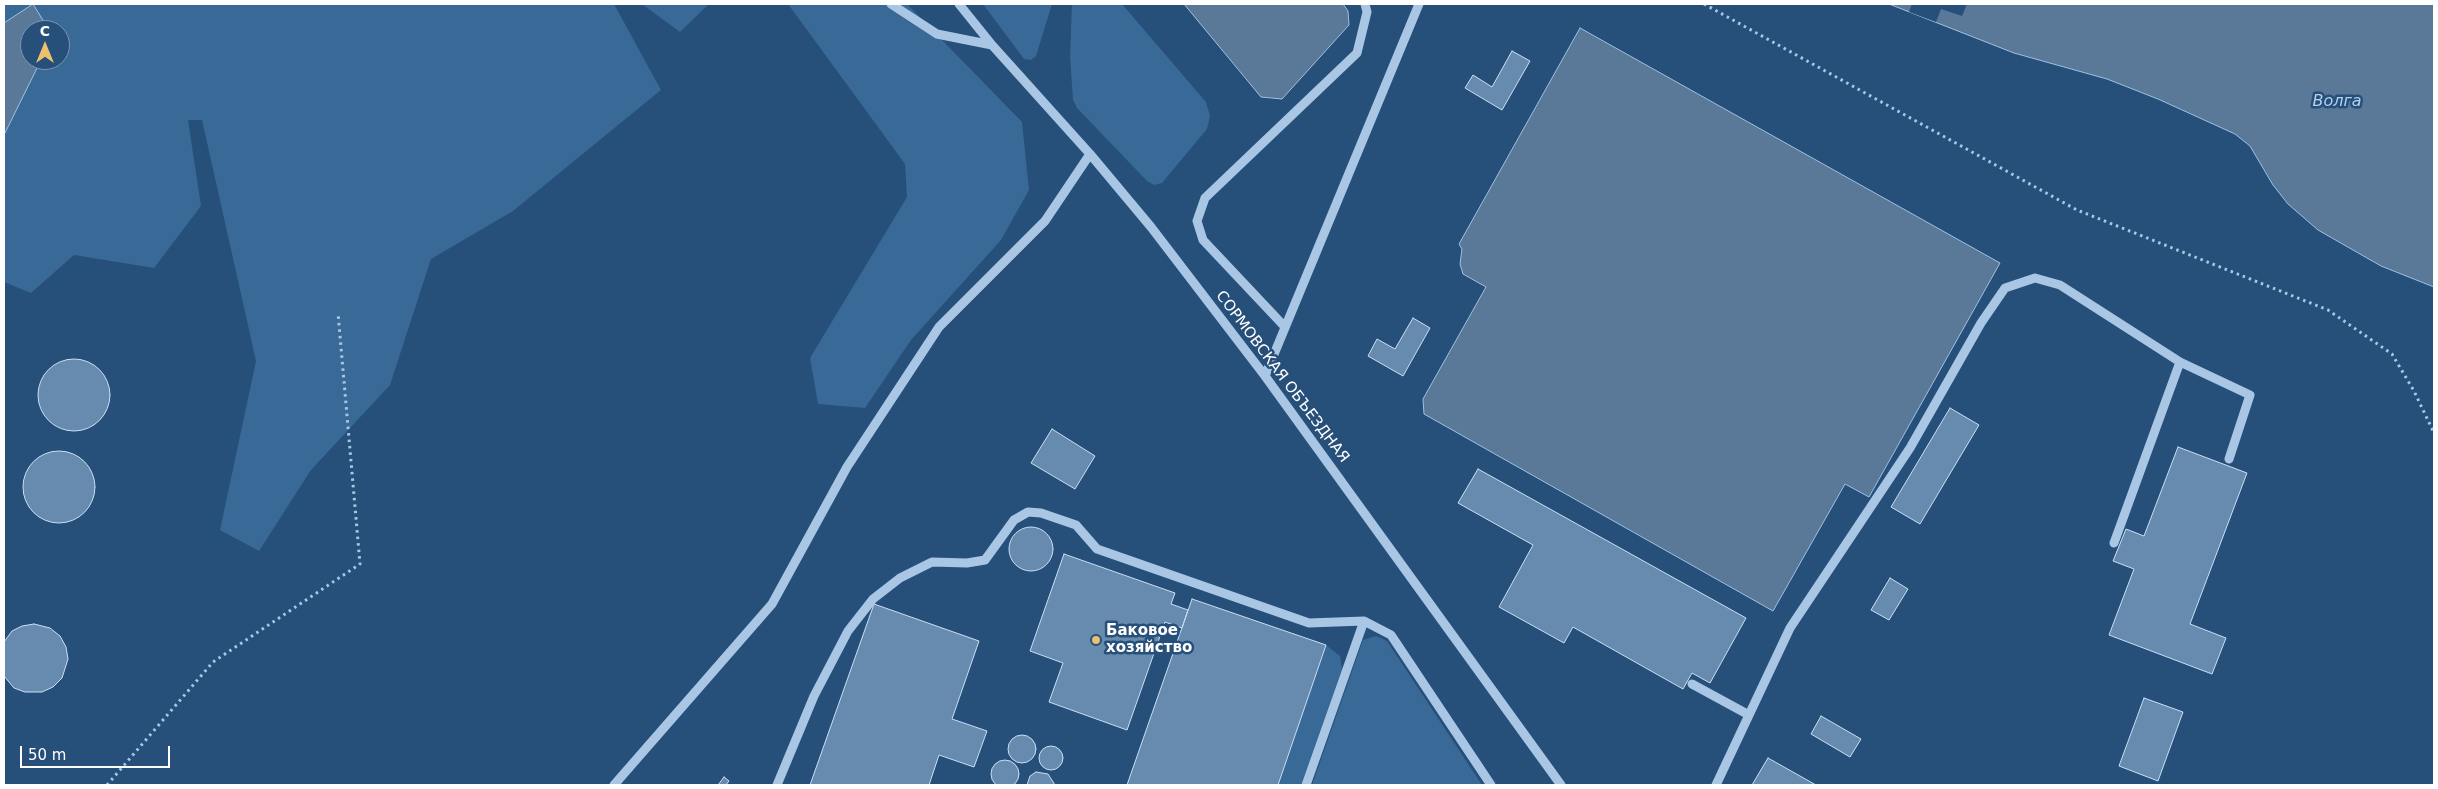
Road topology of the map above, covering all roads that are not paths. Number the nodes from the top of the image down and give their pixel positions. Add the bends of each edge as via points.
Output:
1 (891, 4) edge
2 (959, 4) edge
3 (1365, 4) edge
4 (1419, 4) edge
5 (992, 45) junction
6 (1090, 154) junction
7 (1285, 327) junction
8 (2180, 362) junction
9 (1266, 376) junction
10 (2229, 459) dead end
11 (2114, 544) dead end
12 (1364, 621) junction
13 (1692, 684) dead end
14 (1749, 715) junction
15 (614, 785) edge
16 (777, 785) edge
17 (1306, 785) edge
18 (1490, 785) edge
19 (1561, 785) edge
20 (1716, 785) edge

1 - 5 street via 937,34
2 - 5 street, СОРМОВСКАЯ ОБЪЕЗДНАЯ
3 - 7 street via 1367,12 1357,53 1205,198 1197,221 1204,240
4 - 7 street
5 - 6 street, СОРМОВСКАЯ ОБЪЕЗДНАЯ
6 - 9 street, СОРМОВСКАЯ ОБЪЕЗДНАЯ
6 - 15 street via 1045,221 939,327 848,467 772,604
7 - 9 street
8 - 10 street via 2250,395
8 - 11 street
8 - 14 street via 2060,285 2034,278 2005,288 1981,323 1910,448 1790,628
9 - 19 street, СОРМОВСКАЯ ОБЪЕЗДНАЯ
12 - 16 street via 1310,623 1097,549 1076,525 1042,513 1028,512 1014,520 985,560 932,562 900,578 873,599 848,631
12 - 17 street
12 - 18 street via 1391,635
13 - 14 street
14 - 20 street

